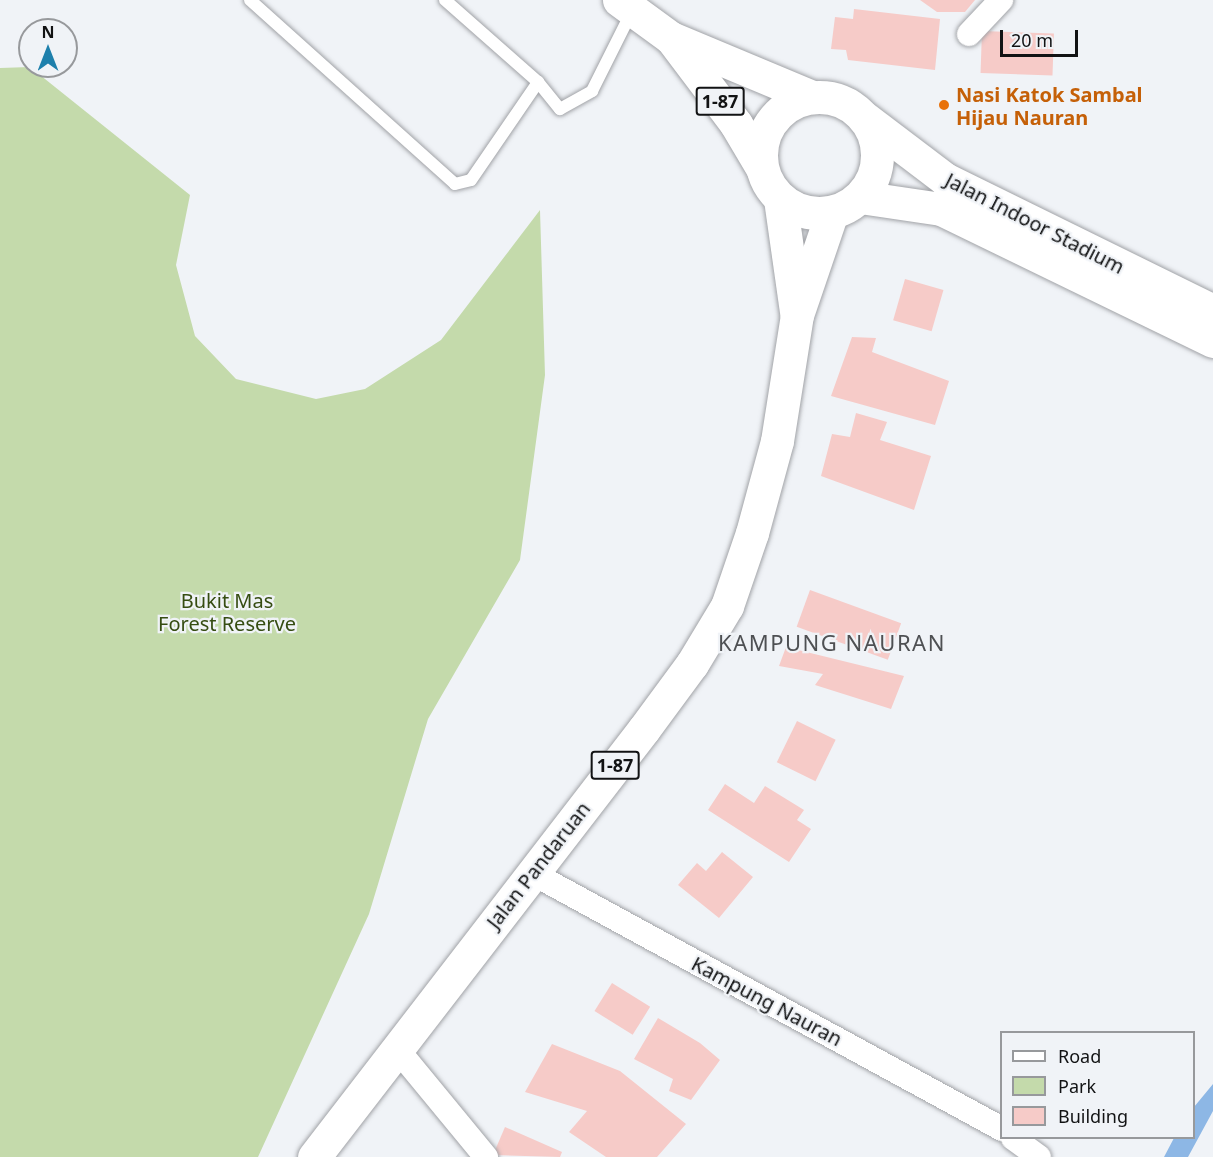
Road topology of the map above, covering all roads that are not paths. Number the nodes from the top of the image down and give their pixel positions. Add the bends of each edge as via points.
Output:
1 (250, 0) edge
2 (445, 0) edge
3 (1001, 0) edge
4 (626, 5) edge
5 (969, 34) dead end
6 (671, 38) junction
7 (538, 82) junction
8 (812, 97) junction
9 (866, 119) junction
10 (762, 168) junction
11 (780, 198) junction
12 (846, 205) junction
13 (1213, 311) edge
14 (797, 315) junction
15 (1213, 341) edge
16 (532, 873) junction
17 (397, 1049) junction
18 (1000, 1128) edge
19 (1016, 1139) edge
20 (314, 1157) edge
21 (486, 1157) edge
22 (1039, 1157) edge

1 - 7 lane via 455,184 471,180
2 - 7 lane
3 - 5 street
4 - 6 main road, 1-87
4 - 7 lane via 592,91 560,109
6 - 8 main road, 1-87
6 - 10 main road, 1-87 via 736,123
8 - 9 main road via 832,98 850,105
8 - 10 main road via 777,114 766,130 761,148
9 - 12 main road via 875,138 878,159 872,180
9 - 13 main road, Jalan Indoor Stadium via 945,179
10 - 11 main road via 768,185
11 - 12 main road via 795,209 814,213
11 - 14 main road, Jalan Pandaruan / 1-87
12 - 14 main road, Jalan Pandaruan / 1-87
12 - 15 main road, Jalan Indoor Stadium via 941,209
14 - 16 main road, Jalan Pandaruan / 1-87 via 777,441 727,606 692,664
16 - 17 main road, Jalan Pandaruan / 1-87
16 - 18 street, Kampung Nauran
17 - 20 main road, Jalan Pandaruan / 1-87
17 - 21 street
19 - 22 street

